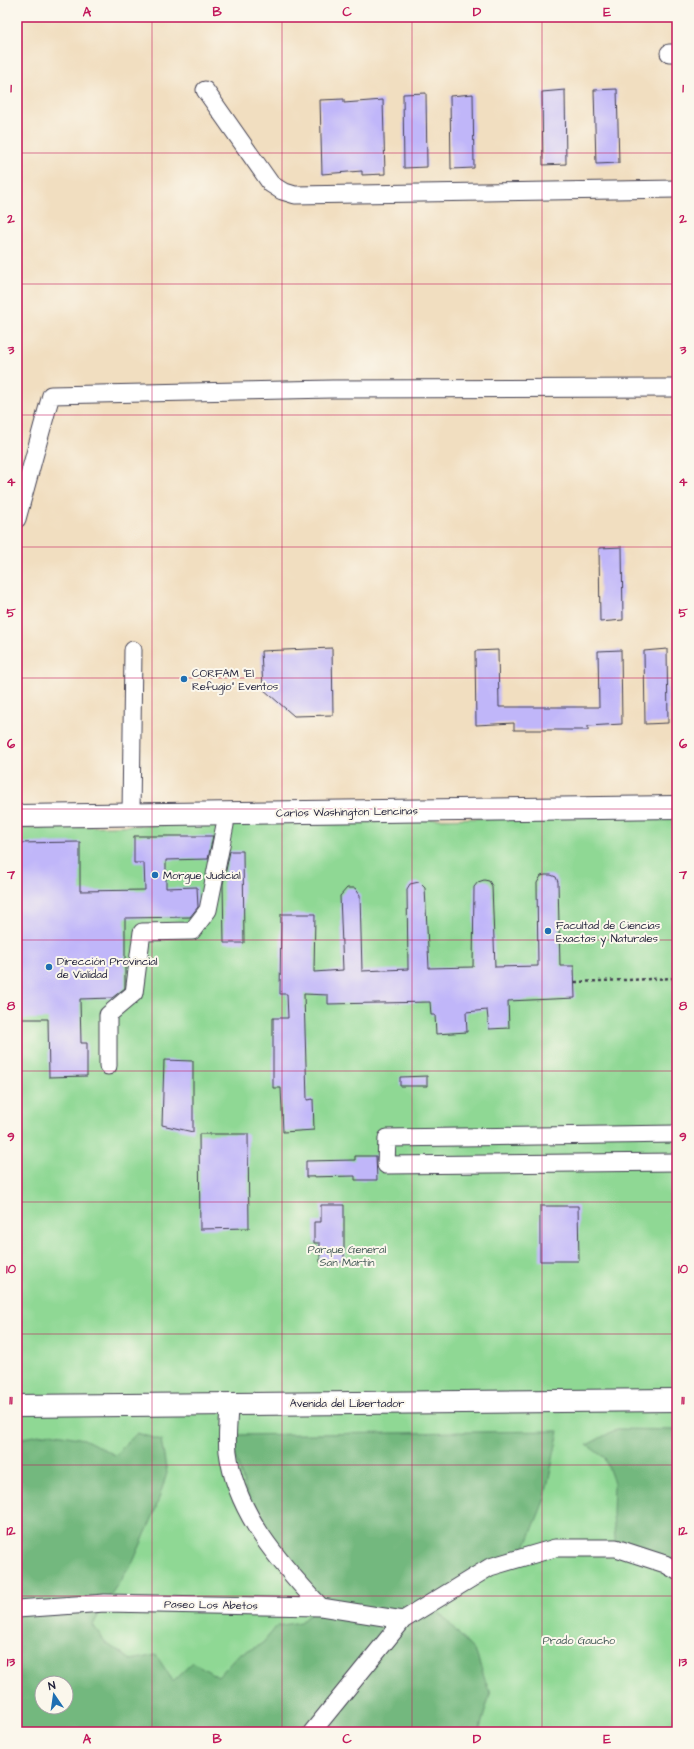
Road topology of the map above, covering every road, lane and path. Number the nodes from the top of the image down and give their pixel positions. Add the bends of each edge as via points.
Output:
1 (205, 90) dead end
2 (677, 189) edge
3 (677, 388) edge
4 (17, 519) edge
5 (133, 650) dead end
6 (677, 807) edge
7 (225, 813) junction
8 (131, 815) junction
9 (17, 816) edge
10 (677, 978) edge
11 (575, 982) dead end
12 (108, 1066) dead end
13 (677, 1134) edge
14 (677, 1162) edge
15 (677, 1400) edge
16 (229, 1404) junction
17 (17, 1406) edge
18 (677, 1571) edge
19 (320, 1607) junction
20 (17, 1609) edge
21 (403, 1620) junction
22 (312, 1732) edge

1 - 2 street via 271,184 295,195
3 - 4 street via 332,388 51,395
5 - 8 street
6 - 7 main road, Carlos Washington Lencinas
7 - 8 main road, Carlos Washington Lencinas
7 - 12 street via 225,825 208,910 192,931 142,932 134,993 108,1015
8 - 9 main road, Carlos Washington Lencinas
10 - 11 path
13 - 14 street via 387,1138 386,1165
15 - 16 main road, Avenida del Libertador
16 - 17 main road, Avenida del Libertador
16 - 19 street via 228,1452 234,1478 246,1509 282,1564
18 - 21 street via 665,1564 616,1548 555,1548 490,1567
19 - 20 street, Paseo Los Abetos via 104,1603
19 - 21 street, Paseo Los Abetos
21 - 22 street

